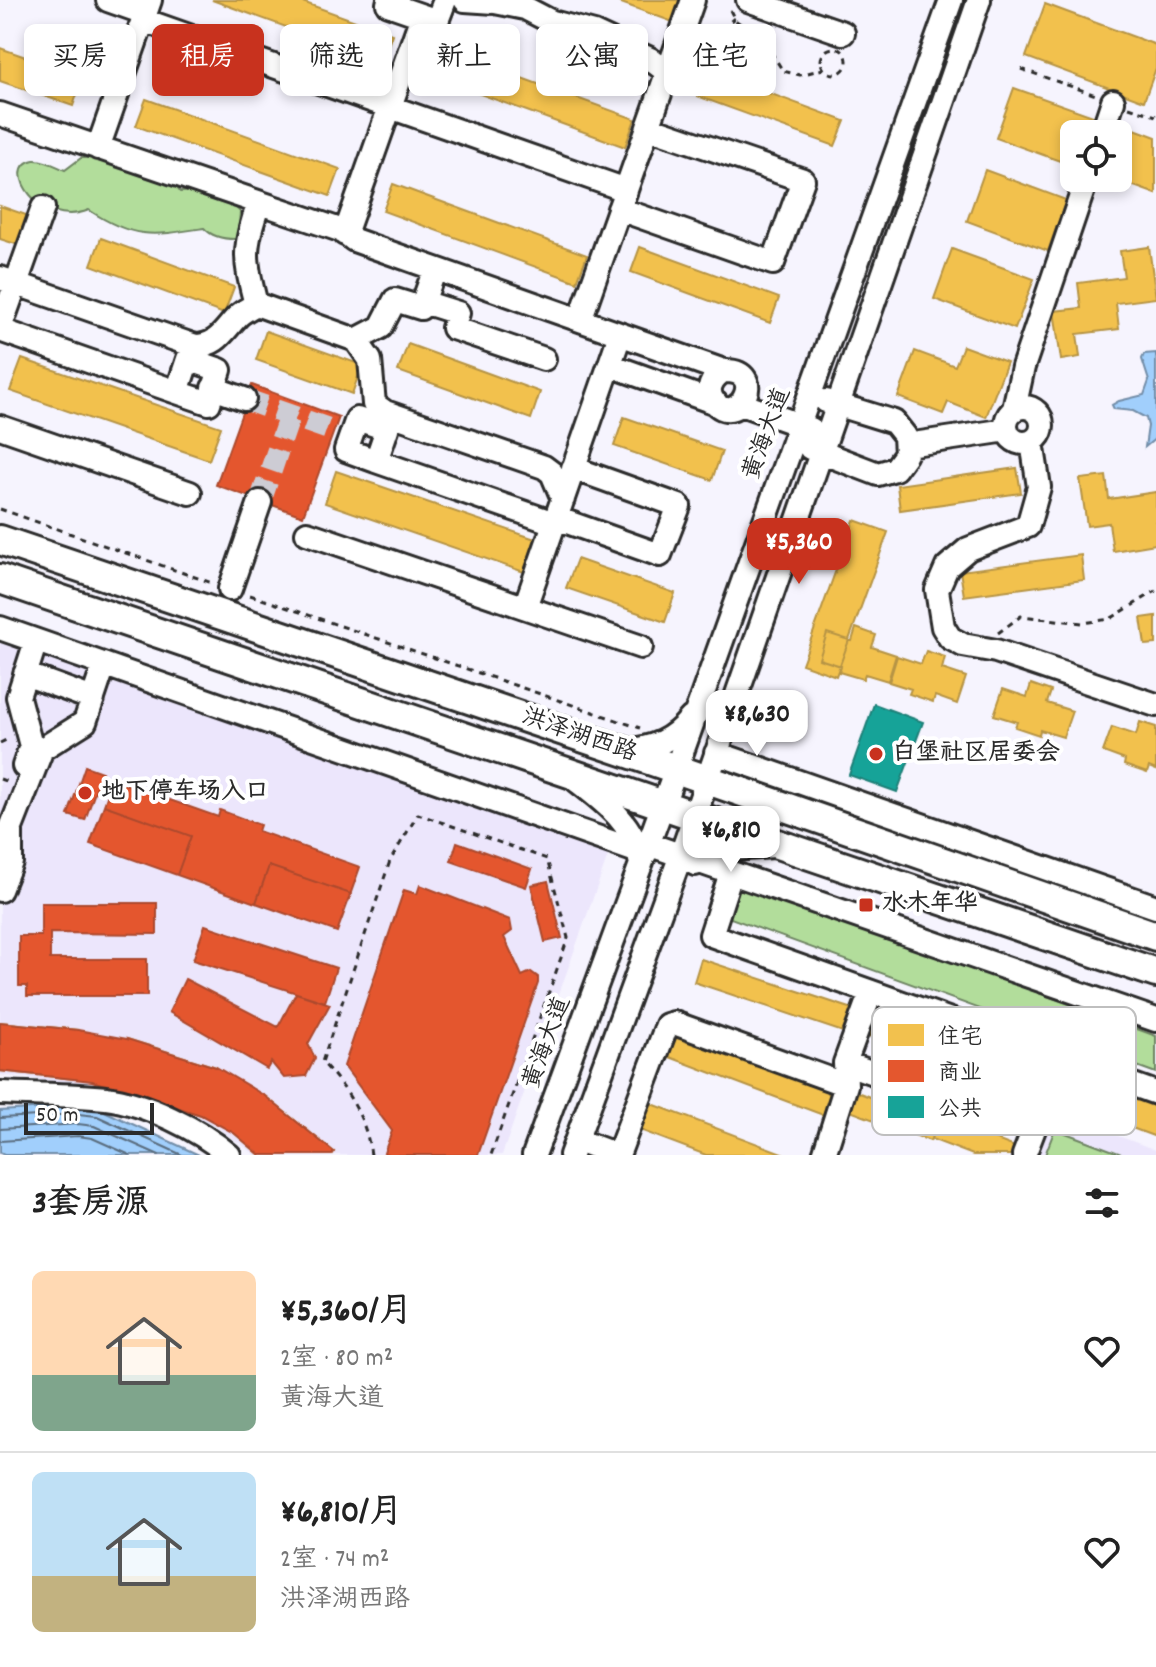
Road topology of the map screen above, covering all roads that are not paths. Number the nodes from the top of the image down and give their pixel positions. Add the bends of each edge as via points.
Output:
1 (108, 0) edge
2 (445, 0) edge
3 (465, 0) edge
4 (693, 0) edge
5 (748, 0) edge
6 (951, 0) edge
7 (979, 0) edge
8 (406, 9) edge
9 (146, 11) edge
10 (684, 24) edge
11 (843, 33) dead end
12 (664, 70) edge
13 (664, 81) edge
14 (1113, 101) road end
15 (383, 105) junction
16 (0, 114) edge
17 (1107, 120) edge
18 (648, 127) junction
19 (98, 148) junction
20 (1082, 192) edge
21 (622, 200) junction
22 (259, 203) junction
23 (43, 208) dead end
24 (339, 231) junction
25 (435, 269) junction
26 (8, 281) edge
27 (423, 302) junction
28 (256, 304) junction
29 (580, 320) junction
30 (0, 329) edge
31 (620, 335) junction
32 (356, 340) junction
33 (204, 355) junction
34 (544, 359) dead end
35 (610, 365) junction
36 (724, 371) junction
37 (213, 388) junction
38 (177, 392) junction
39 (744, 397) junction
40 (244, 399) tunnel mouth
41 (716, 403) junction
42 (376, 416) junction
43 (802, 418) junction
44 (1010, 420) junction
45 (0, 427) edge
46 (830, 428) junction
47 (1032, 442) junction
48 (907, 445) junction
49 (376, 461) junction
50 (573, 468) junction
51 (190, 493) dead end
52 (260, 502) tunnel mouth
53 (558, 513) junction
54 (307, 533) dead end
55 (0, 540) edge
56 (0, 579) edge
57 (230, 589) road end
58 (525, 607) junction
59 (0, 628) edge
60 (36, 641) junction
61 (641, 647) dead end
62 (104, 665) junction
63 (25, 674) junction
64 (93, 699) junction
65 (1156, 705) edge
66 (697, 711) junction
67 (557, 729) junction
68 (623, 751) junction
69 (718, 764) junction
70 (556, 767) junction
71 (676, 769) junction
72 (664, 803) junction
73 (695, 814) junction
74 (836, 825) junction
75 (0, 828) edge
76 (784, 845) junction
77 (643, 855) junction
78 (821, 857) junction
79 (690, 858) junction
80 (731, 873) junction
81 (0, 890) edge
82 (1156, 907) edge
83 (1156, 936) edge
84 (1156, 973) edge
85 (871, 992) junction
86 (913, 1007) edge
87 (1118, 1007) edge
88 (1136, 1013) edge
89 (1156, 1020) edge
90 (846, 1074) junction
91 (872, 1082) edge
92 (1136, 1086) edge
93 (0, 1093) edge
94 (1156, 1093) edge
95 (1032, 1135) edge
96 (574, 1148) edge
97 (229, 1155) edge
98 (534, 1155) edge
99 (618, 1155) edge
100 (824, 1155) edge
101 (1024, 1155) edge

1 - 9 street
2 - 8 street via 437,21
3 - 12 street via 525,8 594,33
4 - 10 street
5 - 11 street
6 - 43 street, 黄海大道
7 - 46 street
8 - 15 street
9 - 15 street
9 - 19 street
13 - 18 street
14 - 17 street
15 - 21 street
15 - 24 street
16 - 19 street
18 - 21 street
18 - 21 street via 803,180 773,263
19 - 22 street
20 - 44 street
21 - 29 street
22 - 24 street
22 - 28 street via 246,259
23 - 26 street
24 - 25 street
25 - 27 street
25 - 29 street
26 - 30 street
26 - 33 street via 195,346
27 - 32 street via 421,308 395,300 381,327
27 - 34 street via 458,313 453,328
28 - 32 street
28 - 33 street via 240,313
29 - 31 street
30 - 38 street
31 - 35 street
31 - 36 street
32 - 42 street via 370,360
33 - 37 street via 220,370
33 - 38 street via 188,359
35 - 41 street
35 - 50 street
36 - 39 street via 741,376
36 - 41 street via 711,383
37 - 38 street via 209,403
37 - 40 street
39 - 41 street via 730,408
39 - 43 street
42 - 49 street via 387,429
42 - 49 street via 357,419 344,434 346,450
42 - 53 street via 544,467 552,473
43 - 46 street
43 - 46 street
43 - 66 street, 黄海大道
44 - 47 street via 1020,443
44 - 47 street via 1026,406 1041,416 1041,434
44 - 48 street
45 - 51 street
46 - 48 street via 894,422
46 - 48 street via 878,474 902,463
46 - 69 street via 727,721
47 - 65 street via 1039,487 1028,526 968,549 947,567 937,590 943,627 963,645
49 - 53 street
50 - 53 street
50 - 53 street via 679,506 660,555
52 - 57 street
53 - 58 street
54 - 58 street
55 - 67 main road, 洪泽湖西路
56 - 70 main road, 洪泽湖西路
58 - 61 street
59 - 60 street
60 - 62 street
60 - 63 street
62 - 64 street
62 - 77 street
63 - 64 street
63 - 75 street via 18,697 31,746
64 - 81 street via 85,722 42,749 11,828 11,862
66 - 68 street via 672,738 654,747
66 - 71 street, 黄海大道
67 - 68 main road, 洪泽湖西路
67 - 70 main road via 563,748
68 - 71 main road, 洪泽湖西路
69 - 71 main road, 洪泽湖西路
69 - 73 street
69 - 74 main road, 洪泽湖西路 via 773,802
69 - 82 street
70 - 72 main road, 洪泽湖西路
70 - 77 street via 603,801
71 - 72 street, 黄海大道
72 - 73 main road, 洪泽湖西路
72 - 77 street, 黄海大道
73 - 76 main road, 洪泽湖西路
73 - 79 street
74 - 78 main road via 816,830 813,843
74 - 83 main road, 洪泽湖西路
76 - 78 main road, 洪泽湖西路
76 - 79 street
77 - 79 street
77 - 98 street, 黄海大道
78 - 84 main road, 洪泽湖西路
79 - 80 street
79 - 96 street via 669,890
80 - 85 street via 711,935
80 - 87 street
85 - 86 street
85 - 90 street
88 - 89 street
90 - 91 street
90 - 99 street via 667,1025
90 - 100 street
92 - 94 street
93 - 97 street via 128,1103 180,1124
95 - 101 street
96 - 99 street

